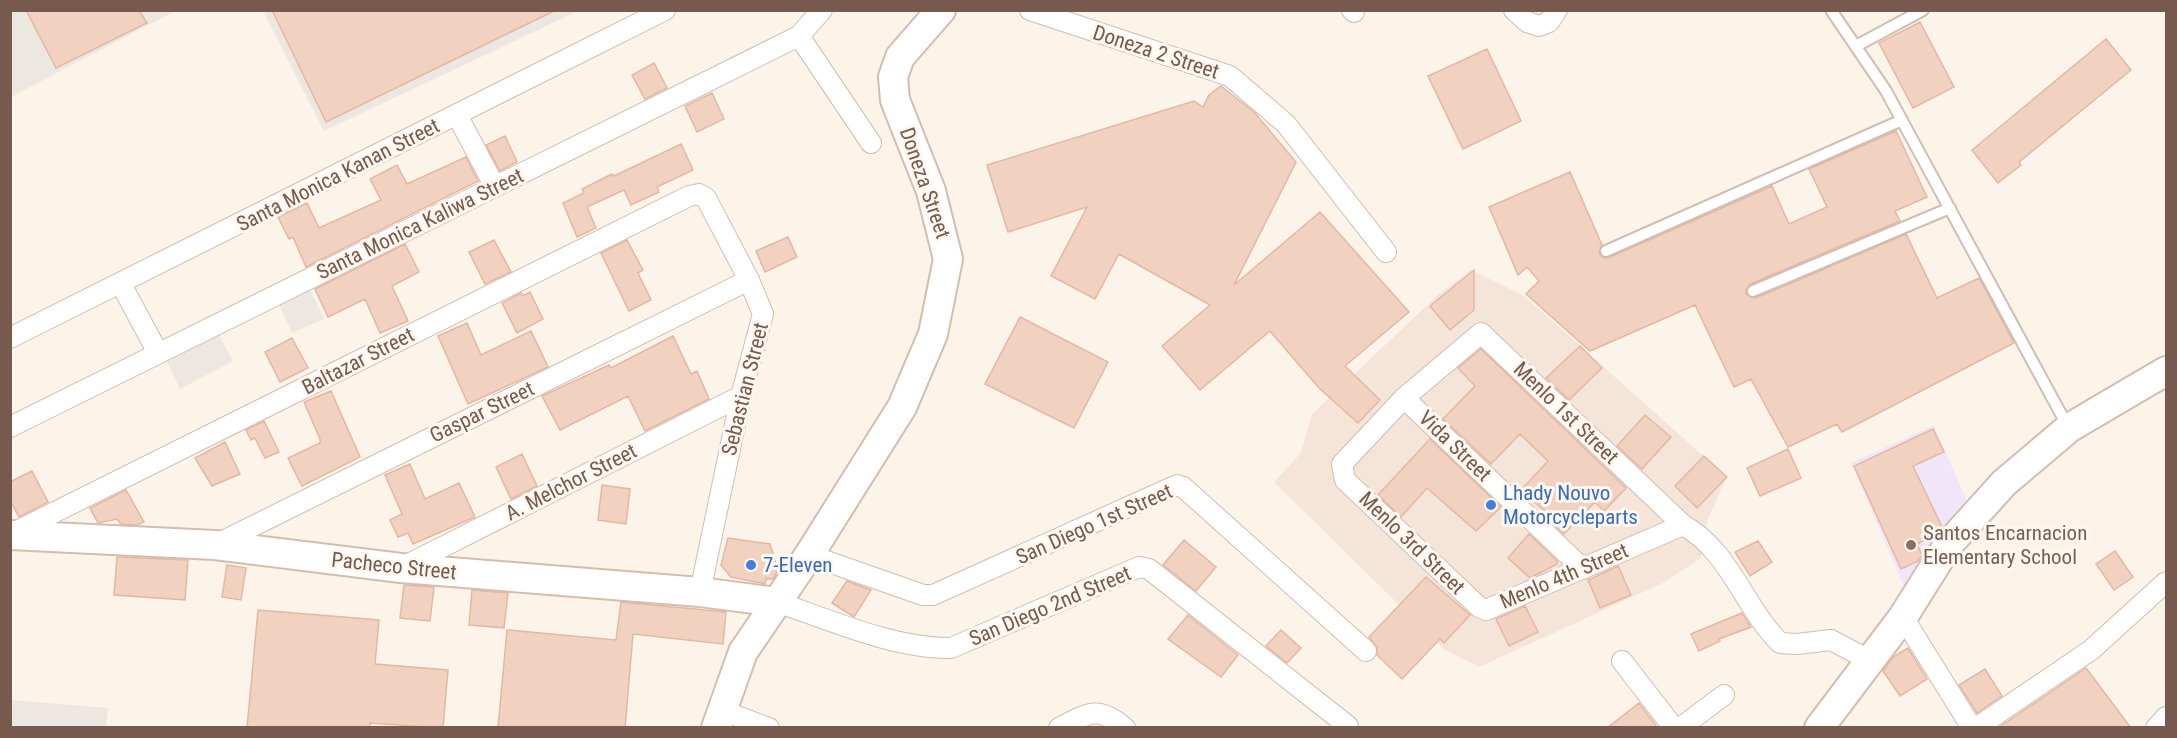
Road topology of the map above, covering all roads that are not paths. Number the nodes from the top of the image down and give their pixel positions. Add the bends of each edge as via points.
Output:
1 (665, 10) edge
2 (822, 10) edge
3 (941, 10) edge
4 (1030, 10) edge
5 (1557, 10) edge
6 (1831, 10) edge
7 (1923, 10) edge
8 (1520, 16) edge
9 (799, 36) junction
10 (1856, 46) junction
11 (457, 115) junction
12 (1902, 120) junction
13 (871, 142) dead end
14 (495, 187) junction
15 (706, 198) joint
16 (1950, 208) junction
17 (1606, 251) dead end
18 (1386, 252) dead end
19 (748, 280) junction
20 (122, 284) junction
21 (1753, 291) dead end
22 (10, 338) edge
23 (158, 353) junction
24 (2166, 371) edge
25 (741, 396) junction
26 (1404, 398) junction
27 (10, 427) edge
28 (2069, 428) junction
29 (1683, 525) junction
30 (10, 535) edge
31 (215, 544) junction
32 (809, 555) junction
33 (401, 568) junction
34 (1583, 569) junction
35 (2166, 582) edge
36 (700, 592) junction
37 (777, 602) junction
38 (1479, 607) joint
39 (1903, 617) junction
40 (1366, 651) dead end
41 (1869, 660) junction
42 (1622, 661) dead end
43 (1724, 695) dead end
44 (2166, 717) edge
45 (718, 719) edge
46 (1348, 726) dead end
47 (769, 728) edge
48 (1059, 728) edge
49 (1125, 728) edge
50 (1674, 728) edge
51 (1680, 728) edge
52 (1819, 728) edge
53 (1974, 728) edge
54 (2156, 728) edge

1 - 11 street, Santa Monica Kanan Street
2 - 9 street, Santa Monica Kaliwa Street
3 - 32 street, Doneza Street via 900,57 893,77 895,100 931,191 948,259 933,334 902,407
4 - 18 street, Doneza 2 Street via 1230,76 1286,124
5 - 8 street via 1539,26
6 - 10 lane
7 - 10 lane
9 - 13 street
9 - 14 street, Santa Monica Kaliwa Street
10 - 12 lane
11 - 14 street
11 - 20 street, Santa Monica Kanan Street
12 - 16 lane
12 - 17 lane
14 - 23 street, Santa Monica Kaliwa Street
15 - 19 street, Sebastian Street
15 - 30 street, Baltazar Street via 699,194 689,196
16 - 21 lane
16 - 28 lane
19 - 25 street, Sebastian Street via 763,314
19 - 31 street, Gaspar Street
20 - 22 street, Santa Monica Kanan Street
20 - 23 street
23 - 27 street, Santa Monica Kaliwa Street
24 - 28 street
25 - 33 street, A. Melchor Street
25 - 36 street, Sebastian Street
26 - 29 street, Menlo 1st Street via 1476,334 1485,335
26 - 34 street, Vida Street
26 - 38 street, Menlo 3rd Street via 1342,464 1345,480
28 - 39 street via 2004,483 1948,545
29 - 34 street, Menlo 4th Street
29 - 41 street, Menlo 1st Street via 1705,541 1780,643 1831,640
30 - 31 street, Pacheco Street
31 - 33 street, Pacheco Street
32 - 37 street, Doneza Street
32 - 40 street, San Diego 1st Street via 923,595 933,595 1177,485 1183,486
33 - 36 street, Pacheco Street
34 - 38 street, Menlo 4th Street via 1486,610
35 - 53 street via 2091,650
36 - 37 street, Pacheco Street
37 - 45 street, Doneza Street via 743,652
37 - 46 street, San Diego 2nd Street via 873,634 951,648 1139,567 1149,569
39 - 41 street
39 - 53 street
41 - 52 street
42 - 50 street
43 - 51 street
44 - 54 street
45 - 47 street
48 - 49 street via 1098,712

